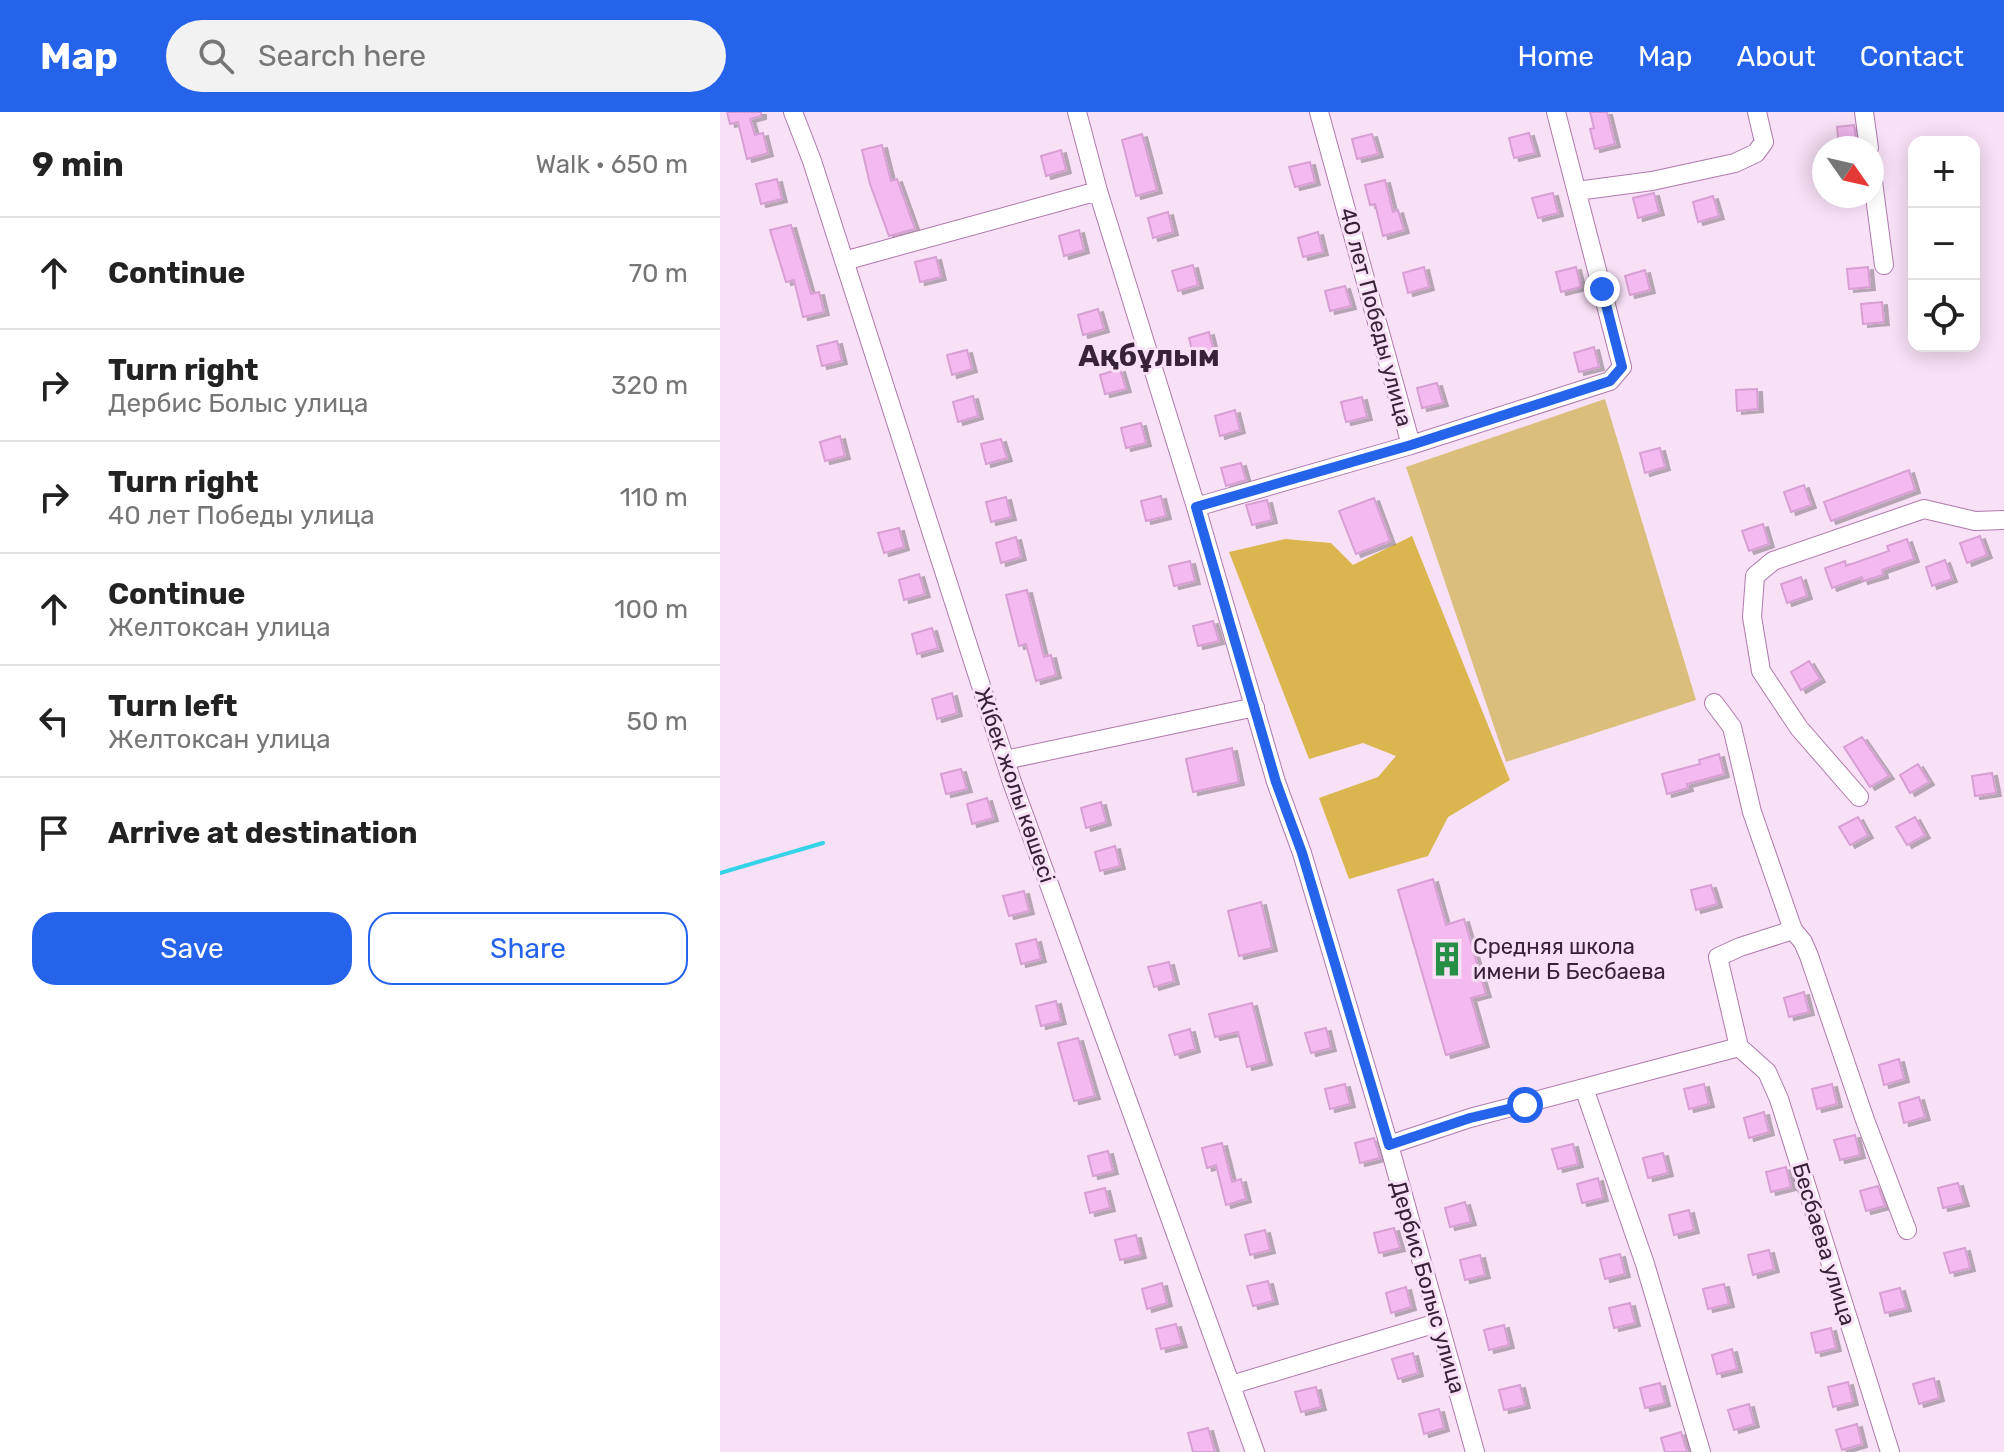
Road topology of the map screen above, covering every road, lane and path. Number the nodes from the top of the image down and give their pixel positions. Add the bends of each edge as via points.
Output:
1 (793, 112) edge
2 (1077, 112) edge
3 (1319, 112) edge
4 (1556, 112) edge
5 (1757, 112) edge
6 (1864, 112) edge
7 (1867, 136) edge
8 (1098, 191) junction
9 (1577, 191) junction
10 (1876, 208) edge
11 (844, 261) junction
12 (1884, 265) dead end
13 (1411, 445) junction
14 (1196, 507) junction
15 (2004, 520) edge
16 (1714, 703) dead end
17 (1255, 707) junction
18 (1005, 760) junction
19 (1859, 797) dead end
20 (1793, 930) junction
21 (1739, 1047) junction
22 (1584, 1088) junction
23 (1389, 1145) junction
24 (1907, 1230) dead end
25 (1437, 1323) junction
26 (1231, 1385) junction
27 (1255, 1452) edge
28 (1475, 1452) edge
29 (1701, 1452) edge
30 (1890, 1452) edge

1 - 11 street, Жібек жолы көшесі
2 - 8 street, Дербис Болыс улица
3 - 13 street, 40 лет Победы улица
4 - 9 street
5 - 9 street via 1764,142 1756,153 1735,163
6 - 7 street
8 - 11 street
8 - 14 street, Дербис Болыс улица
9 - 13 street via 1622,367 1610,381
10 - 12 street
11 - 18 street, Жібек жолы көшесі
13 - 14 street, 40 лет Победы улица
14 - 17 street, Дербис Болыс улица
15 - 19 street via 1975,521 1924,509 1773,561 1755,576 1752,617 1761,671 1799,728
16 - 20 street via 1732,727 1752,812
17 - 18 street
17 - 23 street, Дербис Болыс улица
18 - 26 street, Жібек жолы көшесі
20 - 21 street via 1718,957
20 - 24 street via 1809,956
21 - 22 street
21 - 30 street, Бесбаева улица via 1767,1072 1779,1099
22 - 23 street
22 - 29 street via 1645,1264
23 - 25 street, Дербис Болыс улица
25 - 26 street
25 - 28 street, Дербис Болыс улица
26 - 27 street, Жібек жолы көшесі

